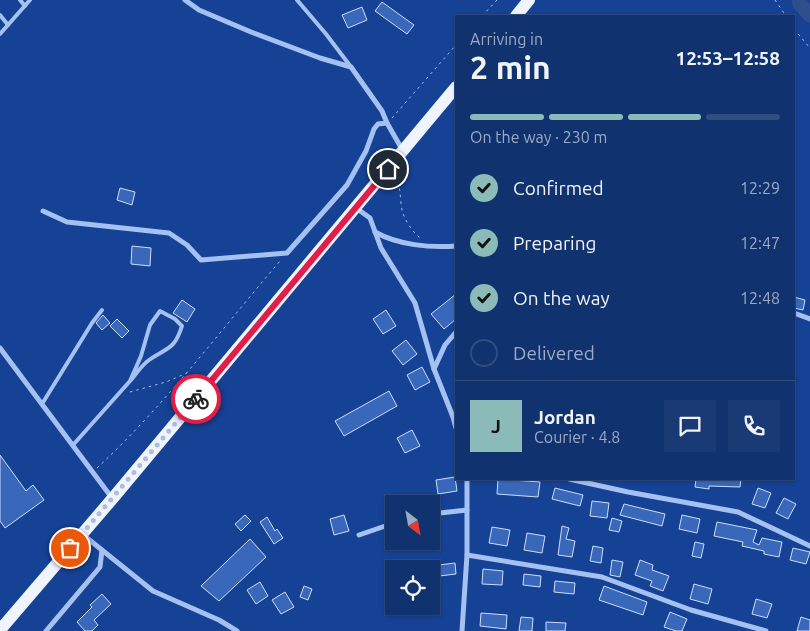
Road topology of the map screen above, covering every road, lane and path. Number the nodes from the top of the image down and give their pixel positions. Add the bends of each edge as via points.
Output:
1 (20, 0) edge
2 (30, 0) edge
3 (185, 0) edge
4 (297, 0) edge
5 (497, 0) edge
6 (529, 0) edge
7 (775, 0) edge
8 (25, 6) junction
9 (0, 15) edge
10 (483, 15) edge
11 (517, 15) edge
12 (785, 15) edge
13 (8, 25) junction
14 (795, 30) edge
15 (0, 34) edge
16 (455, 47) edge
17 (810, 48) edge
18 (351, 67) junction
19 (455, 88) edge
20 (387, 123) junction
21 (403, 151) junction
22 (395, 175) dead end
23 (355, 208) junction
24 (43, 211) dead end
25 (375, 232) junction
26 (429, 246) junction
27 (455, 246) edge
28 (287, 253) junction
29 (102, 310) dead end
30 (795, 313) edge
31 (810, 319) edge
32 (455, 333) edge
33 (0, 348) edge
34 (434, 370) junction
35 (188, 373) junction
36 (130, 381) junction
37 (117, 396) junction
38 (42, 404) junction
39 (455, 424) edge
40 (73, 445) junction
41 (93, 472) junction
42 (467, 480) edge
43 (573, 480) edge
44 (113, 498) junction
45 (467, 510) junction
46 (440, 513) edge
47 (385, 526) edge
48 (82, 534) junction
49 (359, 535) dead end
50 (810, 546) edge
51 (102, 550) junction
52 (467, 556) junction
53 (0, 630) edge
54 (46, 631) edge
55 (237, 631) edge
56 (462, 631) edge
57 (766, 631) edge

1 - 8 lane
2 - 8 lane
3 - 18 street via 199,10 251,32
4 - 18 lane
5 - 10 path
6 - 11 main road
7 - 12 path
8 - 13 lane
9 - 13 lane
13 - 15 lane
14 - 17 path
16 - 20 path
18 - 20 street via 382,110
19 - 21 main road
20 - 21 street
20 - 28 street via 378,124 374,129 347,186
21 - 23 main road
22 - 26 path via 408,226
23 - 25 street via 370,218
23 - 44 main road
24 - 28 street via 67,222 169,233 201,260
25 - 26 street via 388,240
25 - 34 street via 381,248 416,303
26 - 27 street
28 - 35 path
29 - 38 lane
30 - 31 street
32 - 34 street via 445,345
33 - 38 street
34 - 39 street
35 - 37 path
35 - 41 path
36 - 36 lane via 150,325 160,312 175,319 182,326 177,340 169,349 148,360
36 - 37 lane
37 - 40 lane
38 - 40 street
40 - 41 street
41 - 44 street
42 - 45 street
43 - 50 street via 738,512
44 - 48 main road
45 - 46 street
45 - 52 street
47 - 49 street
48 - 51 street
48 - 53 main road
51 - 54 street via 100,567
51 - 55 street via 153,591
52 - 56 street
52 - 57 street via 602,578 691,610

